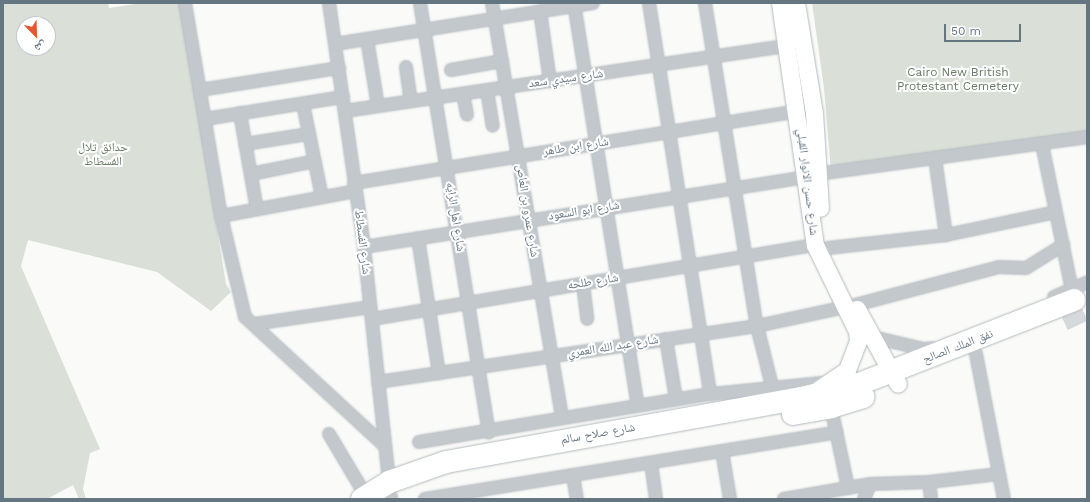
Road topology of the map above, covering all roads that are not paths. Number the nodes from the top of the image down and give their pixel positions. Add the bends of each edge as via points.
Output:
1 (185, 3) edge
2 (329, 3) edge
3 (420, 3) edge
4 (492, 3) edge
5 (593, 3) edge
6 (649, 3) edge
7 (705, 3) edge
8 (780, 3) edge
9 (796, 3) edge
10 (574, 4) edge
11 (540, 11) junction
12 (495, 19) junction
13 (425, 30) junction
14 (367, 39) junction
15 (335, 44) junction
16 (787, 46) junction
17 (714, 57) junction
18 (502, 61) junction
19 (658, 65) junction
20 (406, 66) dead end
21 (339, 68) junction
22 (451, 70) dead end
23 (585, 76) junction
24 (550, 81) junction
25 (506, 87) junction
26 (200, 90) junction
27 (487, 90) junction
28 (463, 94) junction
29 (343, 97) junction
30 (436, 98) junction
31 (411, 101) junction
32 (303, 104) junction
33 (378, 106) junction
34 (345, 111) junction
35 (798, 111) junction
36 (240, 114) junction
37 (467, 115) dead end
38 (205, 119) junction
39 (725, 123) junction
40 (493, 126) dead end
41 (669, 132) junction
42 (309, 134) junction
43 (1087, 137) edge
44 (245, 144) junction
45 (596, 144) junction
46 (1042, 144) junction
47 (518, 156) junction
48 (935, 158) junction
49 (315, 161) junction
50 (447, 168) junction
51 (251, 174) junction
52 (812, 175) junction
53 (355, 187) junction
54 (735, 188) junction
55 (679, 196) junction
56 (322, 197) junction
57 (607, 208) junction
58 (258, 209) junction
59 (1056, 212) junction
60 (221, 216) junction
61 (529, 220) junction
62 (457, 232) junction
63 (946, 235) junction
64 (418, 238) junction
65 (822, 246) junction
66 (1063, 246) junction
67 (364, 247) junction
68 (746, 257) junction
69 (690, 266) junction
70 (618, 278) junction
71 (1087, 282) edge
72 (583, 284) junction
73 (540, 291) junction
74 (1072, 295) junction
75 (468, 303) junction
76 (851, 306) junction
77 (428, 309) junction
78 (371, 313) junction
79 (587, 319) dead end
80 (249, 320) junction
81 (1062, 320) tunnel mouth
82 (757, 326) junction
83 (700, 334) junction
84 (664, 336) junction
85 (873, 337) junction
86 (629, 345) junction
87 (971, 345) junction
88 (551, 357) junction
89 (478, 367) junction
90 (439, 373) junction
91 (895, 378) junction
92 (378, 382) junction
93 (772, 386) junction
94 (710, 394) junction
95 (837, 396) junction
96 (676, 399) junction
97 (638, 405) junction
98 (562, 418) junction
99 (489, 432) junction
100 (837, 432) junction
101 (329, 434) dead end
102 (419, 442) dead end
103 (385, 446) junction
104 (722, 451) junction
105 (651, 463) junction
106 (999, 474) junction
107 (574, 475) junction
108 (929, 482) junction
109 (870, 484) junction
110 (848, 488) junction
111 (499, 493) edge
112 (390, 494) edge
113 (364, 497) edge
114 (425, 499) edge
115 (577, 499) edge
116 (656, 499) edge
117 (730, 499) edge
118 (784, 499) edge
119 (864, 499) edge
120 (931, 499) edge
121 (1004, 499) edge

1 - 26 street
2 - 15 street, شارع الفسطاط
3 - 13 street, شارع اهل الرايه
4 - 12 street, شارع عمرو بن العاص
5 - 10 street
6 - 19 street
7 - 17 street
8 - 16 main road, شارع حسن الانوار القبلي
9 - 52 main road, شارع حسن الانوار القبلي via 814,113
10 - 11 street
10 - 23 street
11 - 12 street
11 - 24 street
12 - 13 street
12 - 18 street, شارع عمرو بن العاص
13 - 14 street
13 - 30 street, شارع اهل الرايه
14 - 15 street
14 - 33 street
15 - 21 street, شارع الفسطاط
16 - 17 street, شارع سيدي سعد
16 - 35 main road, شارع حسن الانوار القبلي
17 - 19 street, شارع سيدي سعد
17 - 39 street
18 - 22 street
18 - 25 street, شارع عمرو بن العاص
19 - 23 street, شارع سيدي سعد
19 - 41 street
20 - 31 street
21 - 26 street
21 - 29 street, شارع الفسطاط
23 - 24 street, شارع سيدي سعد
23 - 45 street
24 - 25 street, شارع سيدي سعد
25 - 27 street, شارع سيدي سعد
25 - 47 street, شارع عمرو بن العاص
26 - 38 street
27 - 28 street, شارع سيدي سعد
27 - 40 street
28 - 30 street, شارع سيدي سعد
28 - 37 street
29 - 32 street
29 - 34 street, شارع الفسطاط
30 - 31 street, شارع سيدي سعد
30 - 50 street, شارع اهل الرايه
31 - 33 street, شارع سيدي سعد
32 - 36 street
32 - 42 street
33 - 34 street, شارع سيدي سعد
34 - 53 street, شارع الفسطاط
35 - 39 street, شارع ابن طاهر
35 - 52 main road, شارع حسن الانوار القبلي
36 - 38 street
36 - 44 street
38 - 60 street
39 - 41 street, شارع ابن طاهر
39 - 54 street
41 - 45 street, شارع ابن طاهر
41 - 55 street
42 - 44 street
42 - 49 street
43 - 46 street, شارع ابو السعود
44 - 51 street
45 - 47 street, شارع ابن طاهر
45 - 57 street
46 - 48 street, شارع ابو السعود
46 - 59 street
47 - 50 street, شارع ابن طاهر
47 - 61 street, شارع عمرو بن العاص
48 - 52 street, شارع ابو السعود
48 - 63 street
49 - 51 street
49 - 56 street
50 - 53 street, شارع ابن طاهر
50 - 62 street, شارع اهل الرايه
51 - 58 street
52 - 54 street, شارع ابو السعود
52 - 65 main road, شارع حسن الانوار القبلي
53 - 56 street, شارع ابن طاهر
53 - 67 street, شارع الفسطاط
54 - 55 street, شارع ابو السعود
54 - 68 street
55 - 57 street, شارع ابو السعود
55 - 69 street
56 - 58 street, شارع ابن طاهر
57 - 61 street, شارع ابو السعود
57 - 70 street
58 - 60 street, شارع ابن طاهر
59 - 63 street, شارع طلحه
59 - 66 street
60 - 80 street
61 - 62 street, شارع ابو السعود
61 - 73 street, شارع عمرو بن العاص
62 - 64 street, شارع ابو السعود
62 - 75 street, شارع اهل الرايه
63 - 65 street, شارع طلحه
64 - 67 street, شارع ابو السعود
64 - 77 street
65 - 68 street, شارع طلحه
65 - 76 main road, شارع حسن الانوار القبلي
66 - 74 street
66 - 76 street, شارع عبد الله العمري via 1026,268 999,268
67 - 78 street, شارع الفسطاط
68 - 69 street, شارع طلحه
68 - 82 street
69 - 70 street, شارع طلحه
69 - 83 street
70 - 72 street, شارع طلحه
70 - 86 street
71 - 74 street
72 - 73 street, شارع طلحه
72 - 79 street
73 - 75 street, شارع طلحه
73 - 88 street, شارع عمرو بن العاص
74 - 87 highway, نفق الملك الصالح
75 - 77 street, شارع طلحه
75 - 89 street, شارع اهل الرايه
76 - 82 street, شارع عبد الله العمري
76 - 85 main road, شارع حسن الانوار القبلي
76 - 95 main road, شارع حسن الانوار القبلي via 857,331 856,351
77 - 78 street, شارع طلحه
77 - 90 street
78 - 80 street, شارع طلحه
78 - 92 street, شارع الفسطاط
80 - 103 street
81 - 87 highway, نفق الملك الصالح
82 - 83 street, شارع عبد الله العمري
82 - 93 street
83 - 84 street, شارع عبد الله العمري
83 - 94 street
84 - 86 street, شارع عبد الله العمري
84 - 96 street
85 - 87 street via 923,349
85 - 91 main road, شارع حسن الانوار القبلي
86 - 88 street, شارع عبد الله العمري
86 - 97 street
87 - 91 highway, نفق الملك الصالح
87 - 106 street
88 - 89 street, شارع عبد الله العمري
88 - 98 street, شارع عمرو بن العاص
89 - 90 street, شارع عبد الله العمري
89 - 99 street, شارع اهل الرايه
90 - 92 street, شارع عبد الله العمري
91 - 95 highway, نفق الملك الصالح
92 - 103 street, شارع الفسطاط
93 - 94 street
93 - 95 street
94 - 96 street
95 - 100 street
95 - 112 highway, شارع صلاح سالم via 456,474
95 - 112 highway, شارع صلاح سالم via 802,398 462,458 430,466
96 - 97 street
97 - 98 street
98 - 99 street
99 - 102 street
100 - 104 street
100 - 110 street
101 - 113 street
103 - 112 street, شارع الفسطاط
104 - 105 street
104 - 117 street
105 - 107 street
105 - 116 street
106 - 108 street
106 - 121 street
107 - 111 street
107 - 115 street
108 - 109 street
108 - 120 street
109 - 110 street
109 - 119 street
110 - 118 street
111 - 114 street
112 - 113 highway, شارع صلاح سالم

